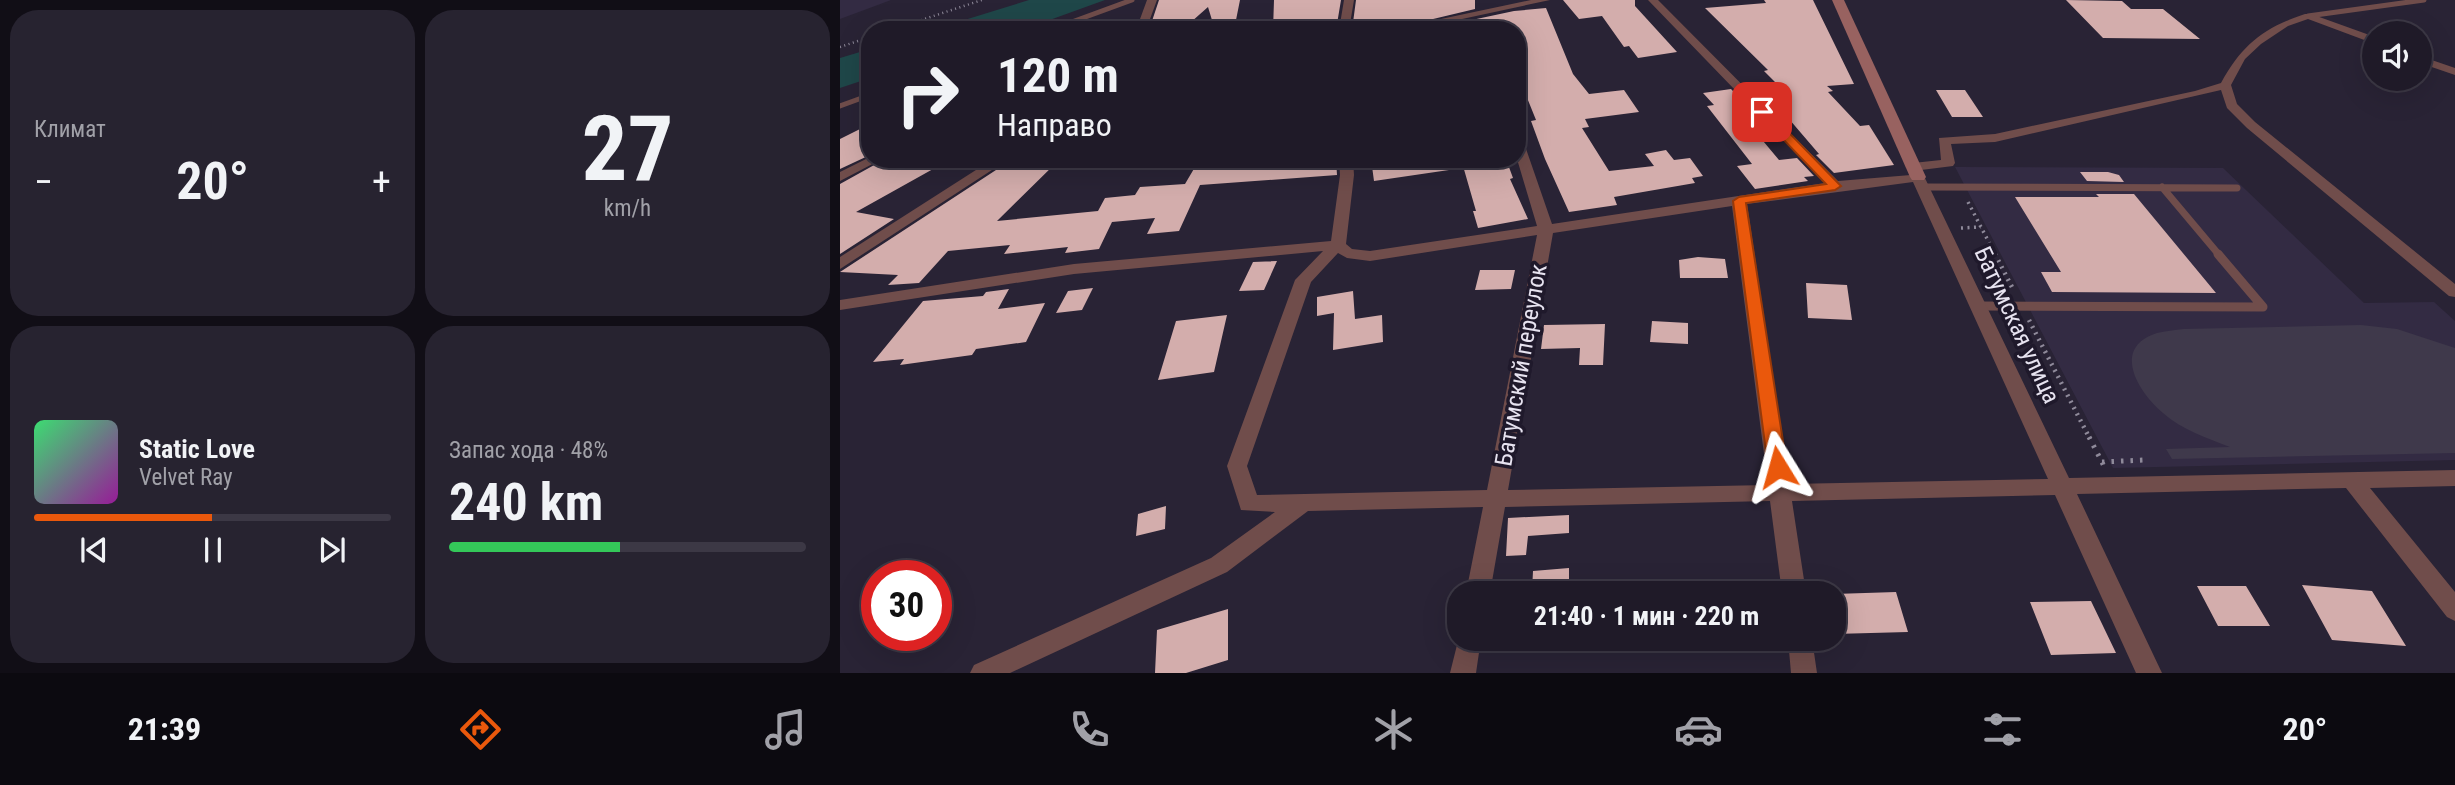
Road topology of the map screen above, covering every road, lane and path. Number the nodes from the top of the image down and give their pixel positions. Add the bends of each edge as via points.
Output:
1 (982, 0) edge
2 (1132, 0) edge
3 (1152, 0) edge
4 (1349, 0) edge
5 (1489, 0) edge
6 (1545, 0) edge
7 (1654, 0) edge
8 (1838, 0) edge
9 (2424, 0) edge
10 (2308, 16) junction
11 (1487, 17) junction
12 (918, 21) edge
13 (1075, 21) edge
14 (1146, 21) edge
15 (1346, 21) edge
16 (1458, 21) edge
17 (2362, 36) edge
18 (861, 40) edge
19 (840, 47) edge
20 (2432, 63) edge
21 (2455, 72) edge
22 (2225, 85) junction
23 (861, 98) edge
24 (840, 106) edge
25 (861, 166) edge
26 (984, 168) edge
27 (1347, 168) edge
28 (1526, 168) edge
29 (840, 177) edge
30 (1918, 177) junction
31 (1959, 185) junction
32 (1835, 186) junction
33 (2162, 187) junction
34 (2238, 188) dead end
35 (1739, 201) junction
36 (1546, 230) junction
37 (1339, 245) junction
38 (840, 264) edge
39 (2455, 292) edge
40 (840, 305) edge
41 (1980, 306) junction
42 (2021, 306) junction
43 (2144, 460) dead end
44 (2102, 461) junction
45 (2455, 478) edge
46 (2353, 481) junction
47 (2115, 488) junction
48 (2064, 489) junction
49 (1782, 494) junction
50 (1496, 499) junction
51 (1303, 503) junction
52 (1480, 581) edge
53 (1793, 581) edge
54 (2455, 610) edge
55 (1467, 651) edge
56 (1801, 651) edge
57 (983, 673) edge
58 (1463, 673) edge
59 (1804, 673) edge
60 (2150, 673) edge

1 - 12 path
2 - 13 lane
3 - 14 street
4 - 15 street
5 - 11 street
6 - 11 street
7 - 32 street
8 - 30 street, Батумская улица
9 - 10 lane
10 - 17 street
10 - 22 street via 2284,24 2257,42 2241,57
11 - 16 street
18 - 19 path
20 - 21 street
22 - 30 street via 1995,138 1944,141 1948,163
22 - 39 street via 2231,105 2251,125
23 - 24 lane
25 - 29 street
26 - 38 street
27 - 37 street
28 - 36 street, Батумский переулок
30 - 31 lane
30 - 32 street
30 - 41 street, Батумская улица
31 - 33 lane
31 - 42 path
32 - 35 street
33 - 34 lane
33 - 42 lane via 2263,307
35 - 36 street
35 - 49 street
36 - 37 street via 1370,256 1347,253
36 - 50 street, Батумский переулок
37 - 40 street via 1074,269
37 - 51 street via 1303,280 1237,466 1249,504
41 - 42 lane
41 - 48 street, Батумская улица
42 - 44 path
43 - 44 path
44 - 47 path
45 - 46 street
46 - 47 street
46 - 54 street
47 - 48 street
48 - 49 street
48 - 60 street, Батумская улица
49 - 50 street
49 - 53 street
50 - 51 street
50 - 52 street, Батумский переулок
51 - 57 street via 1219,565
55 - 58 street
56 - 59 street

